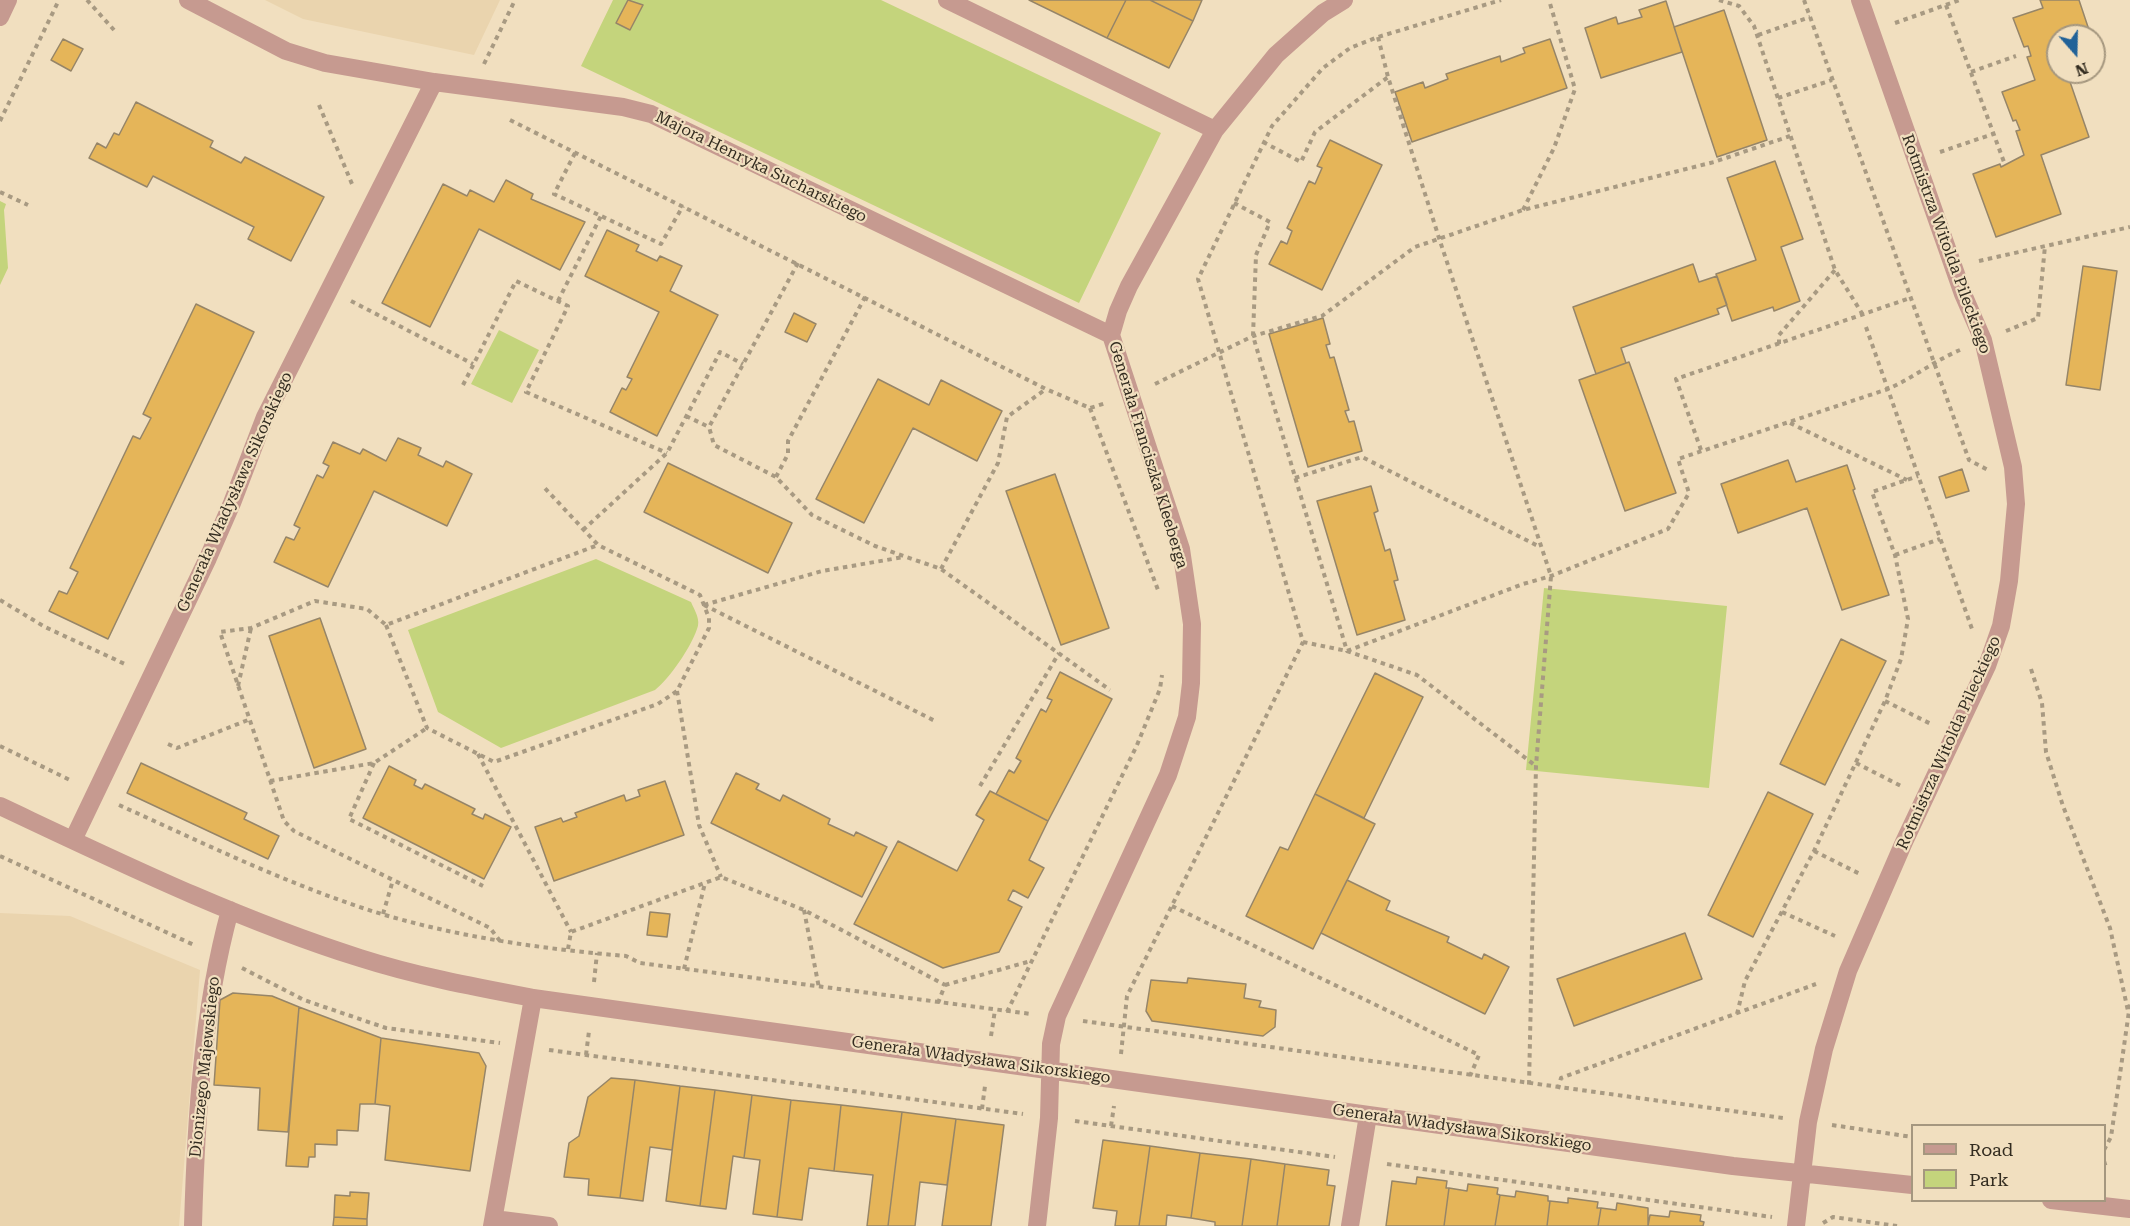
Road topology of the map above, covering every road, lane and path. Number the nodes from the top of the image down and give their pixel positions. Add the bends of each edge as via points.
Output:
1 (8, 0) edge
2 (59, 0) edge
3 (87, 0) edge
4 (188, 0) edge
5 (515, 0) edge
6 (947, 0) edge
7 (1344, 0) edge
8 (1501, 0) edge
9 (1549, 0) edge
10 (1719, 0) edge
11 (1804, 0) edge
12 (1860, 0) edge
13 (1960, 0) edge
14 (1946, 5) junction
15 (0, 17) edge
16 (1810, 17) junction
17 (114, 30) dead end
18 (1871, 32) junction
19 (1758, 35) junction
20 (1378, 37) junction
21 (2016, 56) dead end
22 (483, 66) dead end
23 (1971, 72) junction
24 (1388, 77) junction
25 (1832, 80) junction
26 (434, 82) junction
27 (1778, 98) junction
28 (0, 122) edge
29 (1215, 130) junction
30 (1994, 134) junction
31 (1263, 142) junction
32 (575, 153) dead end
33 (1916, 161) junction
34 (2004, 162) dead end
35 (0, 192) edge
36 (1234, 203) junction
37 (28, 205) dead end
38 (683, 206) dead end
39 (1523, 210) dead end
40 (602, 216) junction
41 (2130, 227) edge
42 (2045, 246) junction
43 (798, 263) dead end
44 (1953, 267) junction
45 (1835, 270) junction
46 (865, 297) dead end
47 (345, 298) dead end
48 (1910, 298) junction
49 (558, 301) junction
50 (1863, 315) junction
51 (1866, 327) dead end
52 (1111, 335) junction
53 (1983, 340) junction
54 (1779, 344) junction
55 (1934, 361) junction
56 (473, 364) junction
57 (743, 364) junction
58 (463, 385) dead end
59 (1046, 389) dead end
60 (1888, 390) junction
61 (1090, 408) dead end
62 (686, 416) junction
63 (1790, 422) junction
64 (709, 427) junction
65 (1701, 450) junction
66 (667, 453) junction
67 (776, 477) junction
68 (1918, 477) junction
69 (1295, 478) junction
70 (1908, 480) junction
71 (1990, 481) dead end
72 (542, 485) dead end
73 (583, 530) junction
74 (1940, 539) junction
75 (598, 545) junction
76 (1541, 548) junction
77 (1895, 555) junction
78 (906, 557) junction
79 (941, 569) junction
80 (1551, 576) junction
81 (1162, 599) dead end
82 (0, 600) edge
83 (704, 605) junction
84 (1976, 616) dead end
85 (386, 625) junction
86 (251, 628) junction
87 (1972, 630) junction
88 (1970, 637) dead end
89 (1303, 642) junction
90 (1347, 651) junction
91 (1059, 653) junction
92 (1164, 665) dead end
93 (134, 668) dead end
94 (2031, 669) dead end
95 (238, 687) junction
96 (1110, 690) dead end
97 (677, 691) junction
98 (1885, 701) junction
99 (1936, 715) dead end
100 (248, 720) junction
101 (937, 722) dead end
102 (1931, 724) junction
103 (427, 728) junction
104 (1926, 735) dead end
105 (168, 744) dead end
106 (0, 746) edge
107 (478, 754) junction
108 (374, 763) junction
109 (1856, 763) junction
110 (1536, 766) junction
111 (1906, 776) dead end
112 (270, 781) junction
113 (980, 786) dead end
114 (1901, 786) junction
115 (97, 793) junction
116 (1897, 796) dead end
117 (0, 806) edge
118 (73, 840) junction
119 (1814, 851) junction
120 (0, 856) edge
121 (1864, 864) dead end
122 (1860, 874) junction
123 (722, 877) junction
124 (393, 880) junction
125 (705, 883) junction
126 (1856, 883) dead end
127 (483, 885) dead end
128 (1172, 906) junction
129 (230, 910) junction
130 (804, 910) junction
131 (1782, 912) junction
132 (382, 914) junction
133 (1838, 927) dead end
134 (571, 932) junction
135 (1834, 936) junction
136 (500, 940) junction
137 (1830, 947) dead end
138 (568, 950) junction
139 (218, 955) junction
140 (1032, 961) junction
141 (684, 969) junction
142 (1820, 975) dead end
143 (1817, 984) junction
144 (945, 985) junction
145 (819, 988) junction
146 (1814, 994) dead end
147 (533, 998) junction
148 (938, 1003) junction
149 (2130, 1004) edge
150 (2128, 1011) junction
151 (1007, 1012) junction
152 (1737, 1014) junction
153 (1057, 1016) junction
154 (1126, 1028) junction
155 (524, 1046) junction
156 (1050, 1070) junction
157 (1470, 1076) junction
158 (1528, 1085) junction
159 (1558, 1089) junction
160 (1786, 1108) dead end
161 (1740, 1112) dead end
162 (1368, 1115) junction
163 (1049, 1118) junction
164 (1785, 1119) dead end
165 (2106, 1146) edge
166 (1361, 1160) junction
167 (1802, 1173) junction
168 (1911, 1185) edge
169 (2069, 1202) edge
170 (2130, 1209) edge
171 (1727, 1212) dead end
172 (493, 1222) edge
173 (193, 1226) edge
174 (549, 1226) edge
175 (1037, 1226) edge
176 (1350, 1226) edge
177 (1796, 1226) edge
178 (1821, 1226) edge
179 (1897, 1226) edge

1 - 15 street
2 - 28 path
3 - 17 path
4 - 26 street, Majora Henryka Sucharskiego via 286,51 325,63
5 - 22 path
6 - 29 street
7 - 29 street, Generała Franciszka Kleeberga via 1323,13 1276,55
8 - 20 path
9 - 39 path via 1575,89 1554,148
10 - 19 path via 1739,6
11 - 16 path
12 - 18 street, Rotmistrza Witolda Pileckiego
13 - 14 path
14 - 18 path
14 - 23 path
16 - 19 path
16 - 25 path
18 - 33 street, Rotmistrza Witolda Pileckiego
19 - 27 path
20 - 24 path
20 - 31 path via 1350,48 1323,68
21 - 23 path
23 - 30 path
24 - 31 path via 1316,132 1301,162
24 - 76 path
25 - 27 path
25 - 48 path
26 - 52 street, Majora Henryka Sucharskiego via 651,114
26 - 115 street, Generała Władysława Sikorskiego via 265,417 232,503
27 - 45 path
29 - 52 street, Generała Franciszka Kleeberga via 1129,286
30 - 33 path
30 - 34 path
31 - 36 path
32 - 40 path via 555,194
33 - 44 street, Rotmistrza Witolda Pileckiego
35 - 37 path
36 - 69 path via 1270,222 1256,255 1253,336
36 - 89 path via 1198,279
38 - 40 path via 662,244
40 - 49 path
41 - 42 path
42 - 44 path
42 - 53 path via 2038,318
43 - 57 path
44 - 53 street, Rotmistrza Witolda Pileckiego
45 - 50 path
45 - 54 path via 1779,335
46 - 67 path via 788,441 788,454
47 - 56 path
48 - 50 path
48 - 55 path
49 - 56 path via 516,281
49 - 66 path via 568,306 526,392
50 - 54 path
51 - 60 path
52 - 153 street, Generała Franciszka Kleeberga via 1181,549 1192,624 1191,683 1187,717 1168,775
53 - 55 path
53 - 167 street, Rotmistrza Witolda Pileckiego via 2007,435 2016,504 2001,626 1982,677 1848,971 1822,1060
54 - 65 path via 1676,379
55 - 60 path
55 - 71 path via 1969,460 1989,471
56 - 58 path
57 - 62 path via 720,352
57 - 64 path
59 - 79 path via 1006,417 998,463
60 - 63 path
60 - 68 path
61 - 81 path
62 - 64 path
62 - 66 path
63 - 65 path
63 - 70 path
64 - 67 path via 714,444
65 - 80 path via 1678,459 1689,493 1668,529
66 - 73 path
67 - 78 path via 812,514
68 - 70 path
68 - 74 path
69 - 76 path via 1362,458
69 - 90 path
70 - 77 path via 1872,492
72 - 73 path
73 - 75 path
74 - 77 path
74 - 87 path
75 - 83 path via 692,590 700,595
75 - 85 path
76 - 80 path
77 - 98 path via 1908,619 1900,659
78 - 79 path
78 - 83 path via 822,571
79 - 91 path
80 - 90 path
80 - 110 path
82 - 93 path via 45,627
83 - 97 path via 708,628
83 - 101 path
84 - 87 path
85 - 86 path via 367,609 315,602
85 - 103 path
86 - 95 path
86 - 95 path via 220,632
87 - 88 path
89 - 90 path
89 - 128 path
90 - 110 path via 1417,675
91 - 96 path
91 - 113 path
92 - 140 path via 1160,689 1137,745
94 - 150 path via 2042,703 2046,752 2110,928
95 - 100 path
97 - 107 path via 658,704 494,762
97 - 123 path via 699,825
98 - 102 path
98 - 109 path
99 - 102 path
100 - 105 path via 177,748
100 - 112 path
102 - 104 path
103 - 107 path
103 - 108 path
106 - 115 path
107 - 134 path
108 - 112 path
108 - 127 path via 349,819
109 - 114 path
109 - 119 path
110 - 158 path
111 - 114 path
112 - 124 path via 284,821 294,831
114 - 116 path
115 - 118 street, Generała Władysława Sikorskiego
115 - 132 path via 266,871
117 - 118 street, Generała Władysława Sikorskiego
118 - 129 street, Generała Władysława Sikorskiego
119 - 122 path
119 - 131 path
120 - 139 path
121 - 122 path
122 - 126 path
123 - 125 path
123 - 130 path
124 - 132 path
124 - 136 path via 490,928
125 - 134 path
125 - 141 path
128 - 154 path via 1126,996
128 - 157 path via 1479,1055
129 - 139 street, Dionizego Majewskiego
129 - 147 street, Generała Władysława Sikorskiego via 360,958 450,982
130 - 144 path
130 - 145 path
131 - 135 path
131 - 152 path via 1744,981
132 - 136 path
133 - 135 path
134 - 138 path
135 - 137 path
136 - 138 path
138 - 141 path via 627,956 640,963
139 - 155 path via 304,1000 386,1028
139 - 173 street, Dionizego Majewskiego via 209,996 196,1135
140 - 144 path
140 - 151 path
141 - 145 path
142 - 143 path
143 - 146 path
143 - 152 path
144 - 148 path
145 - 148 path
147 - 155 street
147 - 156 street, Generała Władysława Sikorskiego
148 - 151 path
149 - 150 path
150 - 165 path via 2111,1137
151 - 153 path
152 - 159 path via 1561,1078
153 - 154 path
153 - 156 street, Generała Franciszka Kleeberga
154 - 157 path
155 - 163 path
155 - 172 street
156 - 162 street, Generała Władysława Sikorskiego
156 - 163 street, Generała Franciszka Kleeberga
157 - 158 path
158 - 159 path
159 - 161 path
160 - 164 path
162 - 166 street
162 - 167 street, Generała Władysława Sikorskiego
163 - 166 path
163 - 175 street, Generała Franciszka Kleeberga
166 - 171 path
166 - 176 street
167 - 168 street, Generała Władysława Sikorskiego
167 - 177 street, Rotmistrza Witolda Pileckiego
169 - 170 street
172 - 174 street
178 - 179 path via 1833,1217

